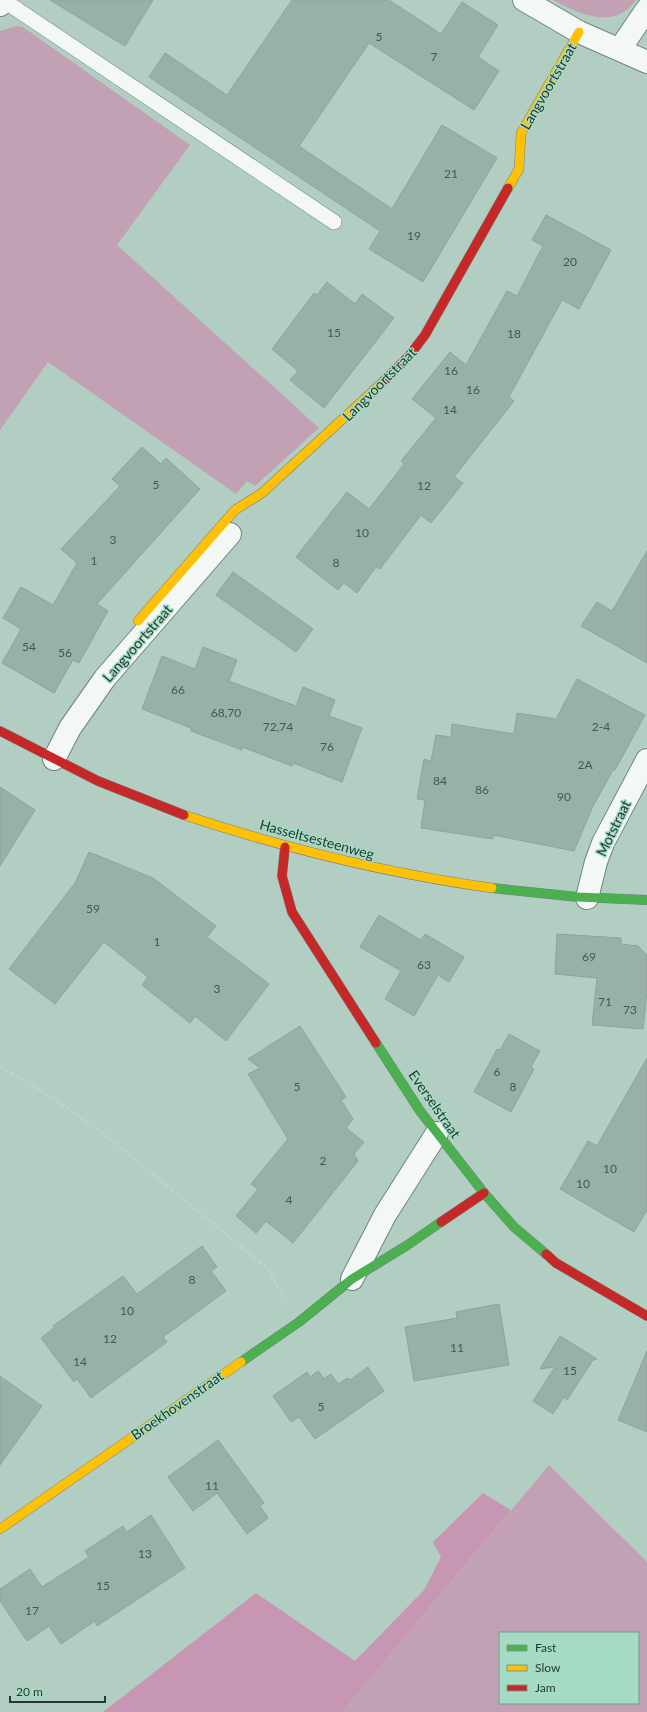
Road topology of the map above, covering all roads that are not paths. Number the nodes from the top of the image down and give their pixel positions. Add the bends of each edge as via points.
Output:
1 (3, 0) edge
2 (524, 0) edge
3 (0, 5) edge
4 (647, 10) edge
5 (579, 32) junction
6 (620, 50) junction
7 (647, 62) edge
8 (334, 222) dead end
9 (230, 534) dead end
10 (138, 621) dead end
11 (0, 731) edge
12 (54, 760) junction
13 (647, 760) edge
14 (285, 847) junction
15 (587, 898) junction
16 (647, 900) edge
17 (437, 1133) junction
18 (484, 1193) junction
19 (352, 1279) junction
20 (647, 1316) edge
21 (0, 1529) edge

1 - 3 street
1 - 8 lane
2 - 5 street
4 - 6 street
5 - 6 street
5 - 10 street, Langvoortstraat via 521,133 519,169 425,335 413,351 361,404 262,493 235,510
6 - 7 street
9 - 12 street, Langvoortstraat via 105,678 70,728
11 - 12 street, Hasseltsesteenweg
12 - 14 street, Hasseltsesteenweg via 163,807
13 - 15 street, Motstraat via 603,843
14 - 15 street, Hasseltsesteenweg via 439,881
14 - 17 street, Everselstraat via 282,876 292,912 420,1111
15 - 16 street, Hasseltsesteenweg
17 - 18 street, Everselstraat
17 - 19 street, Broekhovenstraat via 385,1215
18 - 19 street, Broekhovenstraat
18 - 20 street, Everselstraat via 514,1227 556,1263
19 - 21 street, Broekhovenstraat via 298,1322

